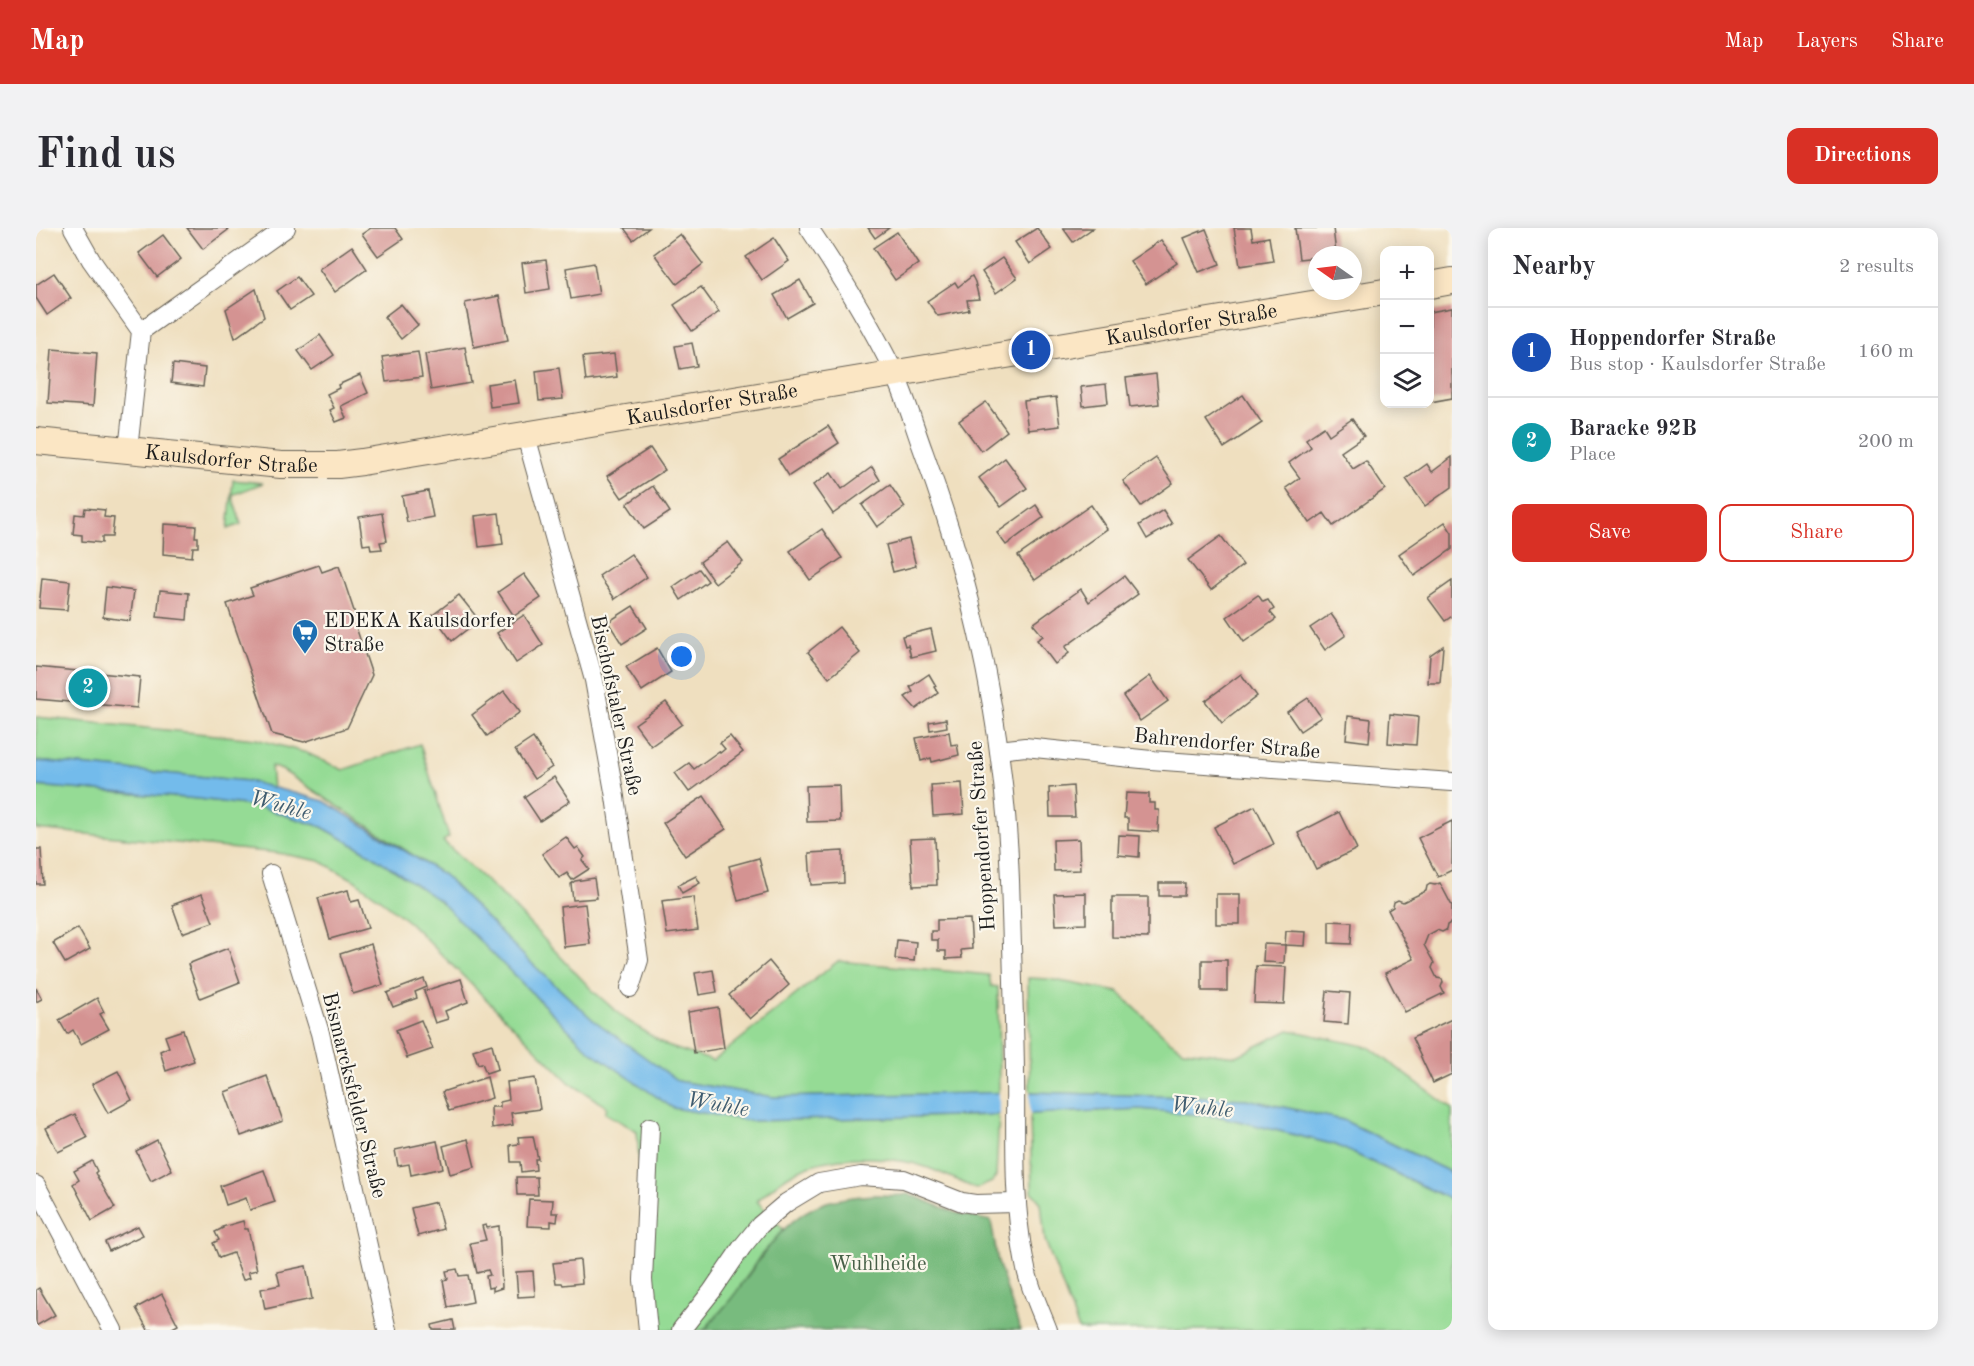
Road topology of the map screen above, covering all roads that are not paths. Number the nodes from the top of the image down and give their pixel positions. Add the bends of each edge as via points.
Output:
1 (73, 228) edge
2 (286, 228) edge
3 (809, 228) edge
4 (1452, 281) edge
5 (1434, 284) edge
6 (1380, 293) edge
7 (141, 331) junction
8 (895, 373) junction
9 (526, 436) junction
10 (36, 441) edge
11 (128, 450) junction
12 (999, 750) junction
13 (1452, 782) edge
14 (271, 874) dead end
15 (630, 988) dead end
16 (650, 1127) dead end
17 (36, 1185) edge
18 (1016, 1203) junction
19 (113, 1330) edge
20 (387, 1330) edge
21 (648, 1330) edge
22 (681, 1330) edge
23 (1048, 1330) edge

1 - 7 street
2 - 7 street
3 - 8 street, Hoppendorfer Straße via 841,275
4 - 5 main road
6 - 8 main road, Kaulsdorfer Straße
7 - 11 street
8 - 9 main road, Kaulsdorfer Straße
8 - 12 street, Hoppendorfer Straße via 962,568
9 - 11 main road, Kaulsdorfer Straße via 338,465 281,465
9 - 15 street, Bischofstaler Straße via 594,680 603,726 639,960
10 - 11 main road, Kaulsdorfer Straße
12 - 13 street, Bahrendorfer Straße via 1025,747
12 - 18 street, Hoppendorfer Straße via 1008,843
14 - 20 street, Bismarcksfelder Straße via 320,1033
16 - 21 street via 644,1280
17 - 19 street
18 - 22 street via 962,1202 904,1179 861,1176 819,1183 760,1225
18 - 23 street, Hoppendorfer Straße via 1024,1262

